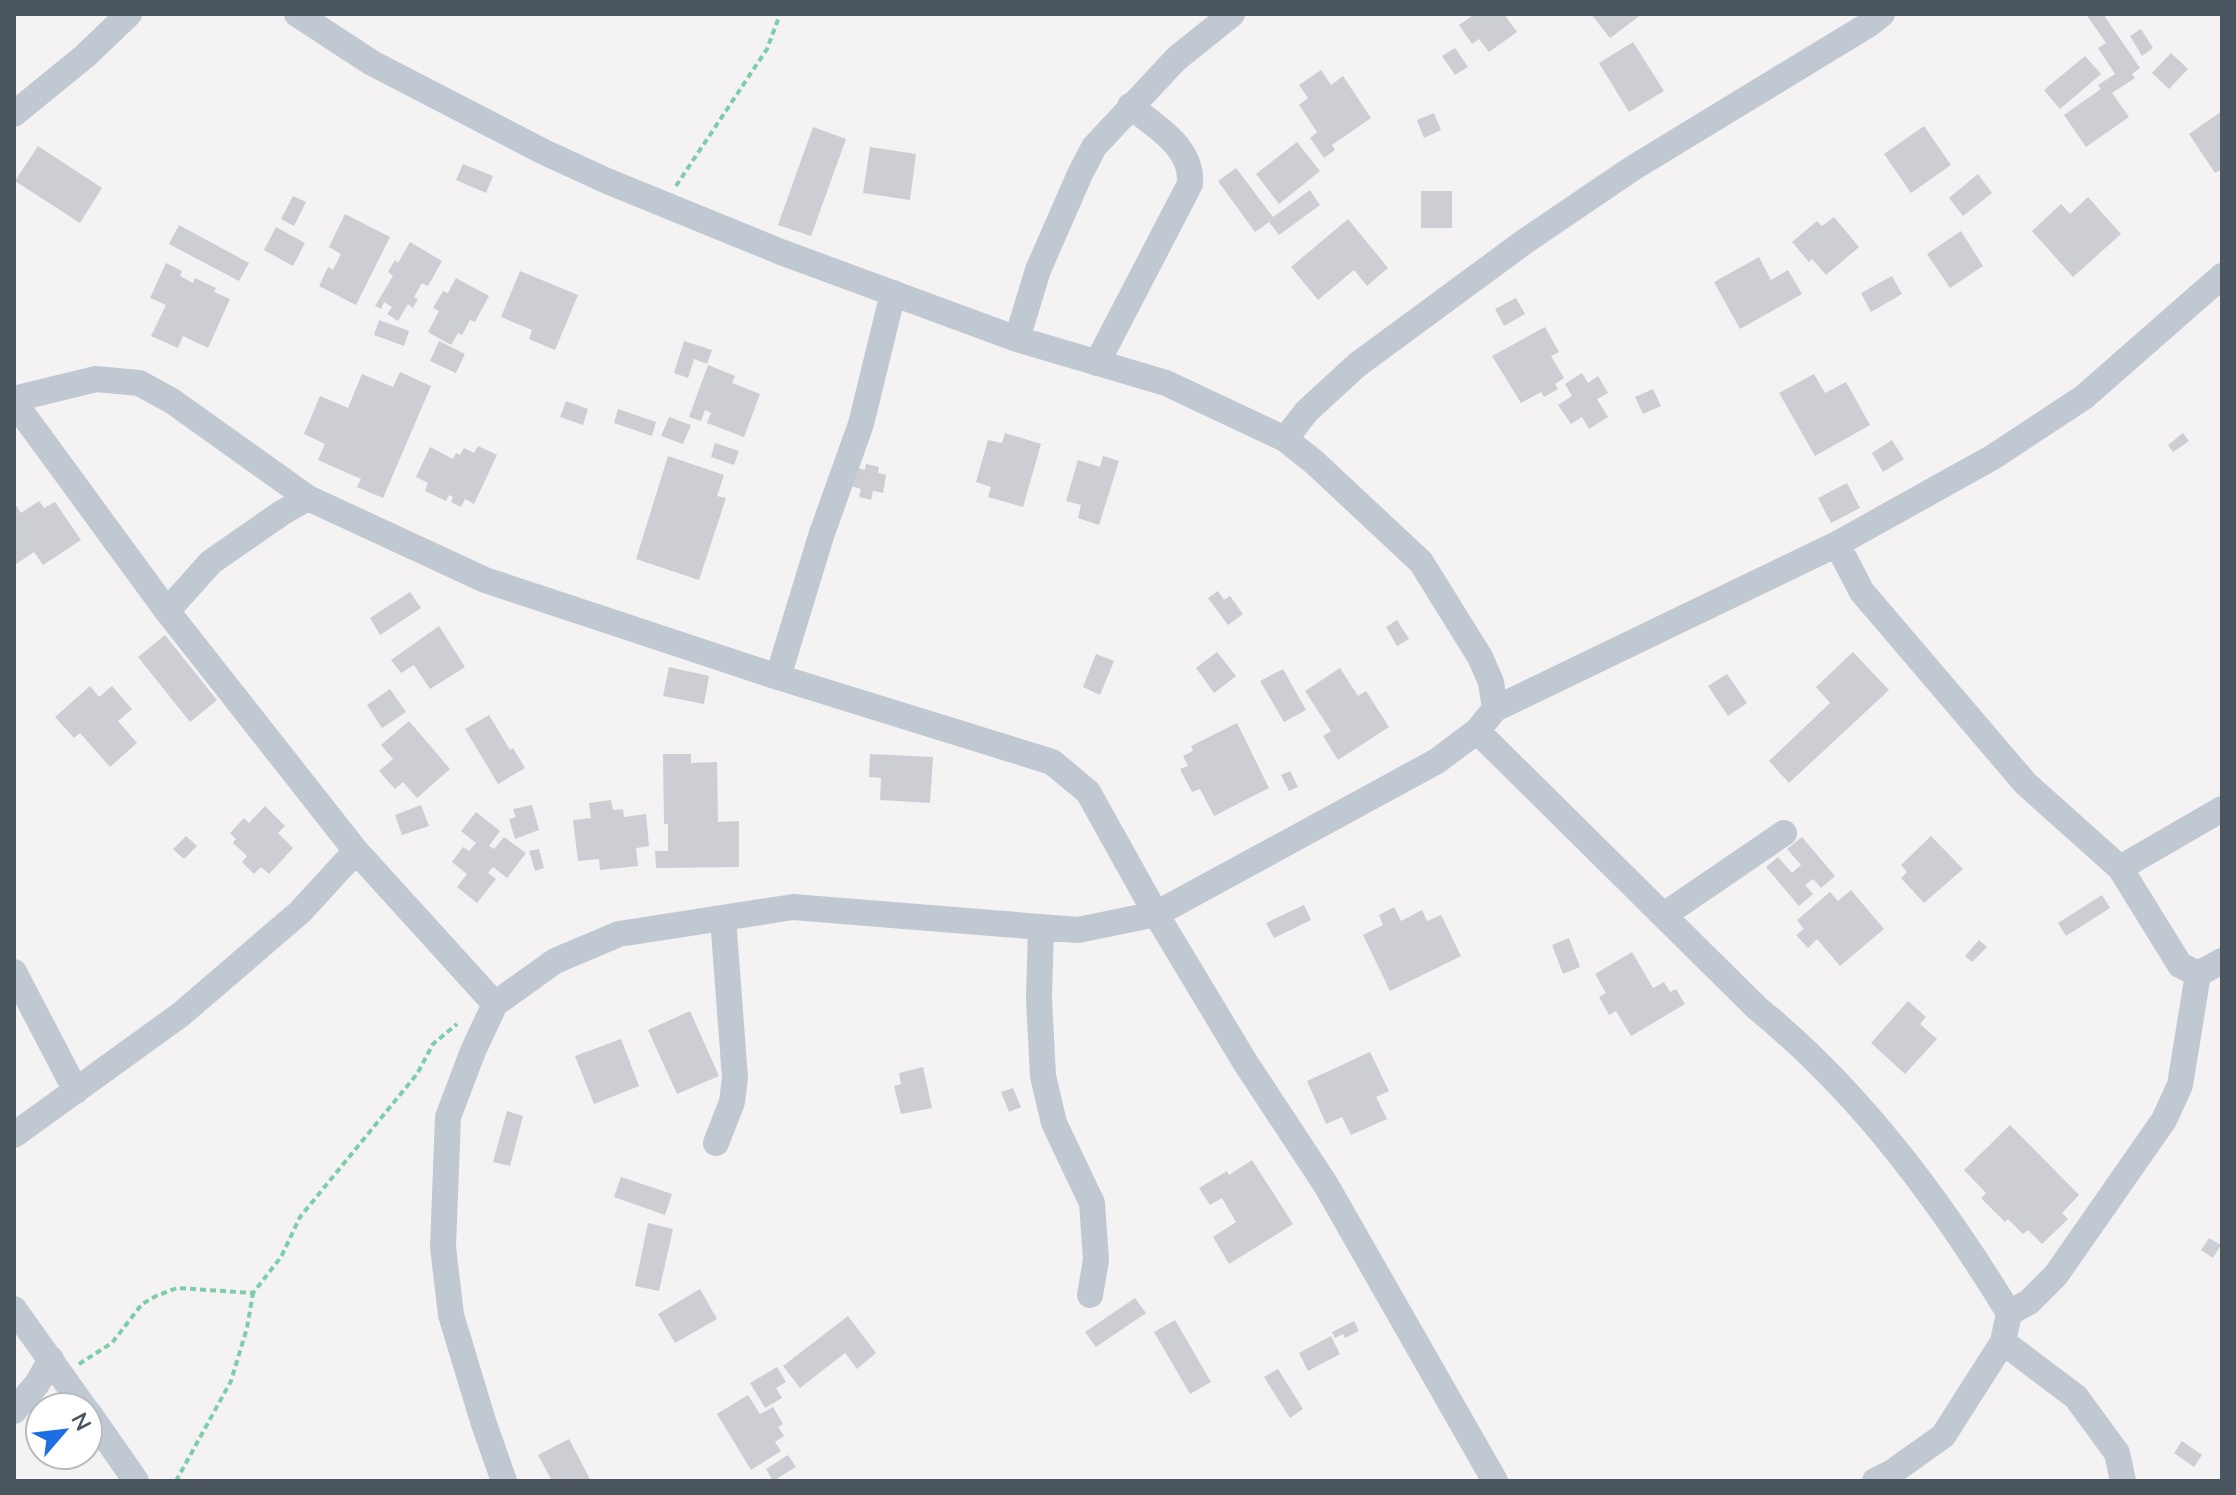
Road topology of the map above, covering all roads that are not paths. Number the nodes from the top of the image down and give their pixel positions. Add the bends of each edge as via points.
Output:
1 (129, 14) edge
2 (297, 14) edge
3 (1232, 14) edge
4 (1882, 14) edge
5 (1130, 106) junction
6 (14, 114) edge
7 (2222, 276) edge
8 (893, 293) junction
9 (1017, 339) junction
10 (1097, 363) junction
11 (14, 400) edge
12 (1285, 439) junction
13 (308, 498) junction
14 (1837, 544) junction
15 (167, 611) junction
16 (778, 677) junction
17 (1495, 709) junction
18 (1477, 731) junction
19 (2222, 809) edge
20 (1784, 833) dead end
21 (356, 851) junction
22 (2120, 868) junction
23 (1156, 914) junction
24 (1664, 915) junction
25 (723, 918) junction
26 (1041, 927) junction
27 (2222, 961) edge
28 (14, 972) edge
29 (2198, 974) junction
30 (493, 1010) junction
31 (76, 1091) junction
32 (14, 1135) edge
33 (716, 1143) dead end
34 (1090, 1295) dead end
35 (14, 1309) edge
36 (2009, 1313) junction
37 (2003, 1342) junction
38 (56, 1367) junction
39 (73, 1391) edge
40 (14, 1411) edge
41 (104, 1435) edge
42 (136, 1481) edge
43 (504, 1481) edge
44 (1495, 1481) edge
45 (1875, 1481) edge
46 (2123, 1481) edge

1 - 6 street
2 - 8 street via 372,63 544,152 664,205
3 - 5 street via 1176,59
4 - 12 street via 1524,242 1357,365
5 - 9 street via 1094,147 1080,174 1038,270
5 - 10 street via 1178,144 1191,173 1190,184
7 - 14 street via 2084,397 1993,457
8 - 9 street
8 - 16 street via 861,424
9 - 10 street
10 - 12 street via 1166,383
11 - 13 street via 96,379 139,383
11 - 15 street
12 - 17 street via 1421,562 1480,657
13 - 15 street via 211,562
13 - 16 street via 485,580
14 - 17 street
14 - 22 street via 1862,592 2026,784
15 - 21 street
16 - 23 street via 1052,762 1088,792
17 - 18 street
18 - 23 street via 1437,761
18 - 24 street
19 - 22 street
20 - 24 street
21 - 30 street
21 - 31 street via 300,912 180,1015
22 - 29 street via 2180,965
23 - 26 street via 1078,930
23 - 44 street via 1326,1185
24 - 36 street via 1795,1039 1880,1129 1965,1242
25 - 26 street via 793,907
25 - 30 street via 619,934 555,961
25 - 33 street via 735,1078
26 - 34 street via 1043,1076 1054,1123 1092,1203 1096,1260
27 - 29 street
28 - 31 street
29 - 36 street via 2180,1085 2164,1120 2056,1275 2029,1302
30 - 43 street via 448,1117 443,1247 451,1315
31 - 32 street
35 - 38 street
36 - 37 street
37 - 45 street via 1943,1436
37 - 46 street via 2076,1397 2117,1453
38 - 39 street
38 - 40 street
41 - 42 street

